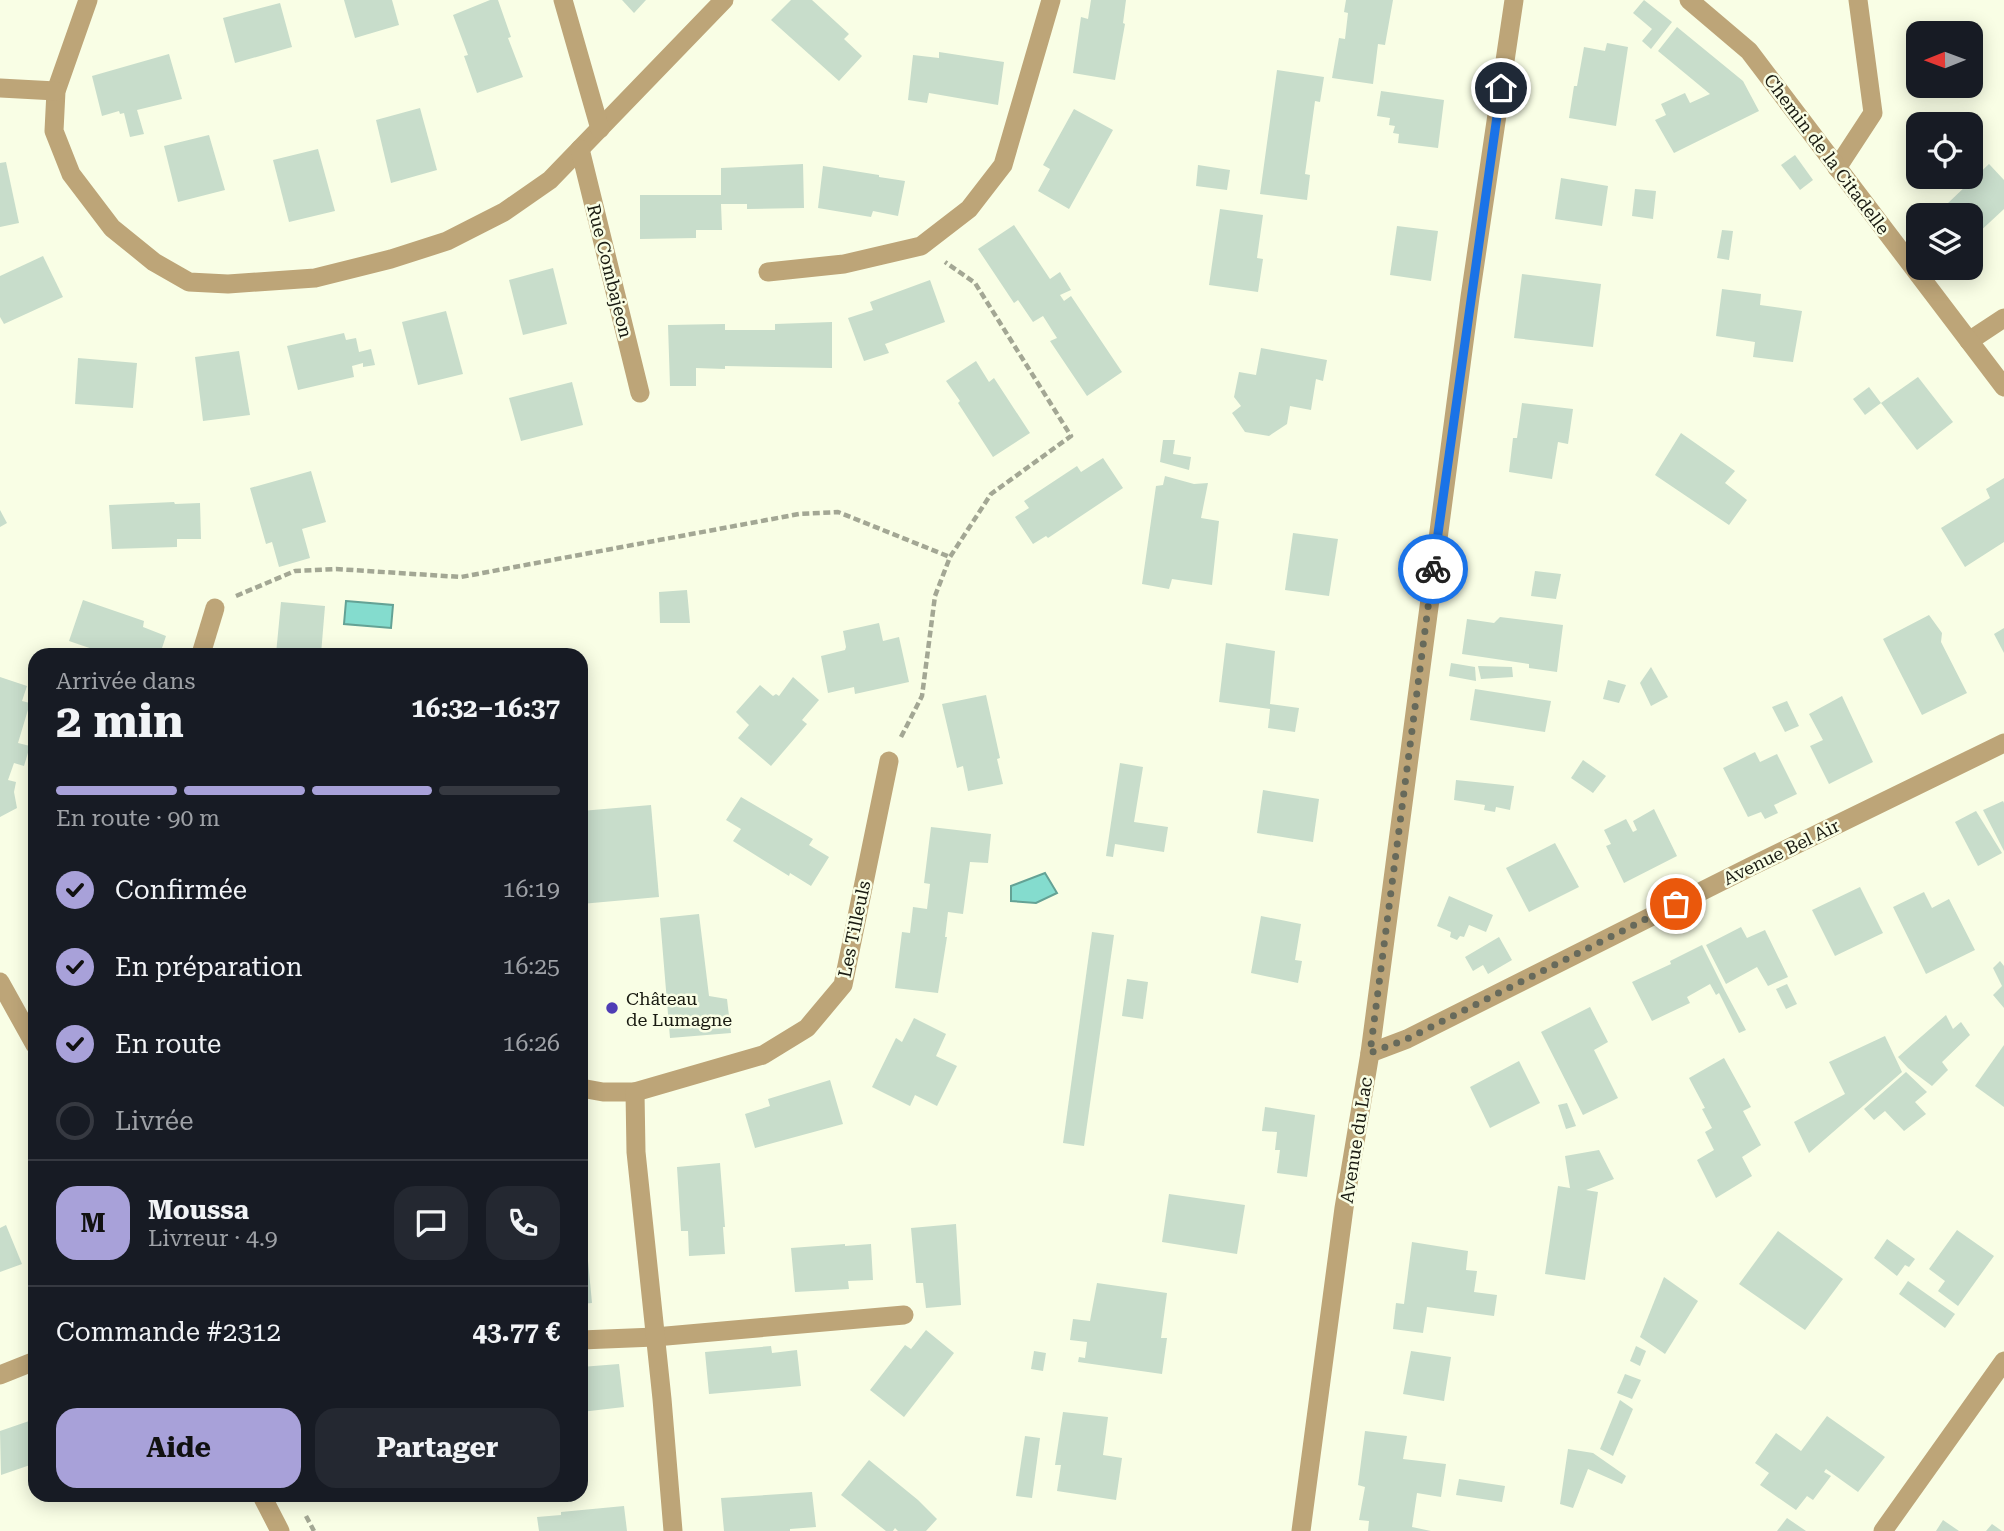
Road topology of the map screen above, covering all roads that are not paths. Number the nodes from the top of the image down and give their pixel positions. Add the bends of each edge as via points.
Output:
1 (88, 0) edge
2 (563, 0) edge
3 (724, 0) edge
4 (1051, 0) edge
5 (1514, 0) edge
6 (1689, 0) edge
7 (1858, 0) edge
8 (0, 88) edge
9 (56, 91) junction
10 (600, 129) junction
11 (580, 149) junction
12 (1838, 167) junction
13 (768, 272) dead end
14 (2004, 318) edge
15 (1969, 341) junction
16 (2004, 387) edge
17 (640, 393) dead end
18 (215, 608) road end
19 (203, 648) edge
20 (2004, 743) edge
21 (889, 761) road end
22 (0, 982) edge
23 (28, 1032) edge
24 (1370, 1053) junction
25 (588, 1089) edge
26 (635, 1091) junction
27 (904, 1315) dead end
28 (655, 1337) junction
29 (588, 1340) edge
30 (2004, 1361) edge
31 (28, 1364) edge
32 (0, 1376) edge
33 (265, 1502) edge
34 (280, 1531) edge
35 (673, 1531) edge
36 (1301, 1531) edge
37 (1883, 1531) edge

1 - 9 street
2 - 10 street
3 - 10 street
4 - 13 street via 1003,165 969,209 921,246 844,264
5 - 24 street, Avenue du Lac via 1466,324
6 - 12 street, Chemin de la Citadelle via 1749,51
7 - 12 street via 1873,113
8 - 9 street
9 - 11 street via 54,131 71,174 112,228 154,262 190,282 315,278 436,244 504,212 550,180
10 - 11 street
11 - 17 street, Rue Combajeon
12 - 15 street, Chemin de la Citadelle
14 - 15 street
15 - 16 street, Chemin de la Citadelle
18 - 19 street
20 - 24 street, Avenue Bel Air via 1407,1039
21 - 26 street, Les Tilleuls via 843,985 807,1028 763,1055
22 - 23 street
24 - 36 street, Avenue du Lac via 1344,1208
25 - 26 street, Les Tilleuls
26 - 28 street via 636,1152
27 - 28 street
28 - 29 street
28 - 35 street
30 - 37 street
31 - 32 street
33 - 34 street

